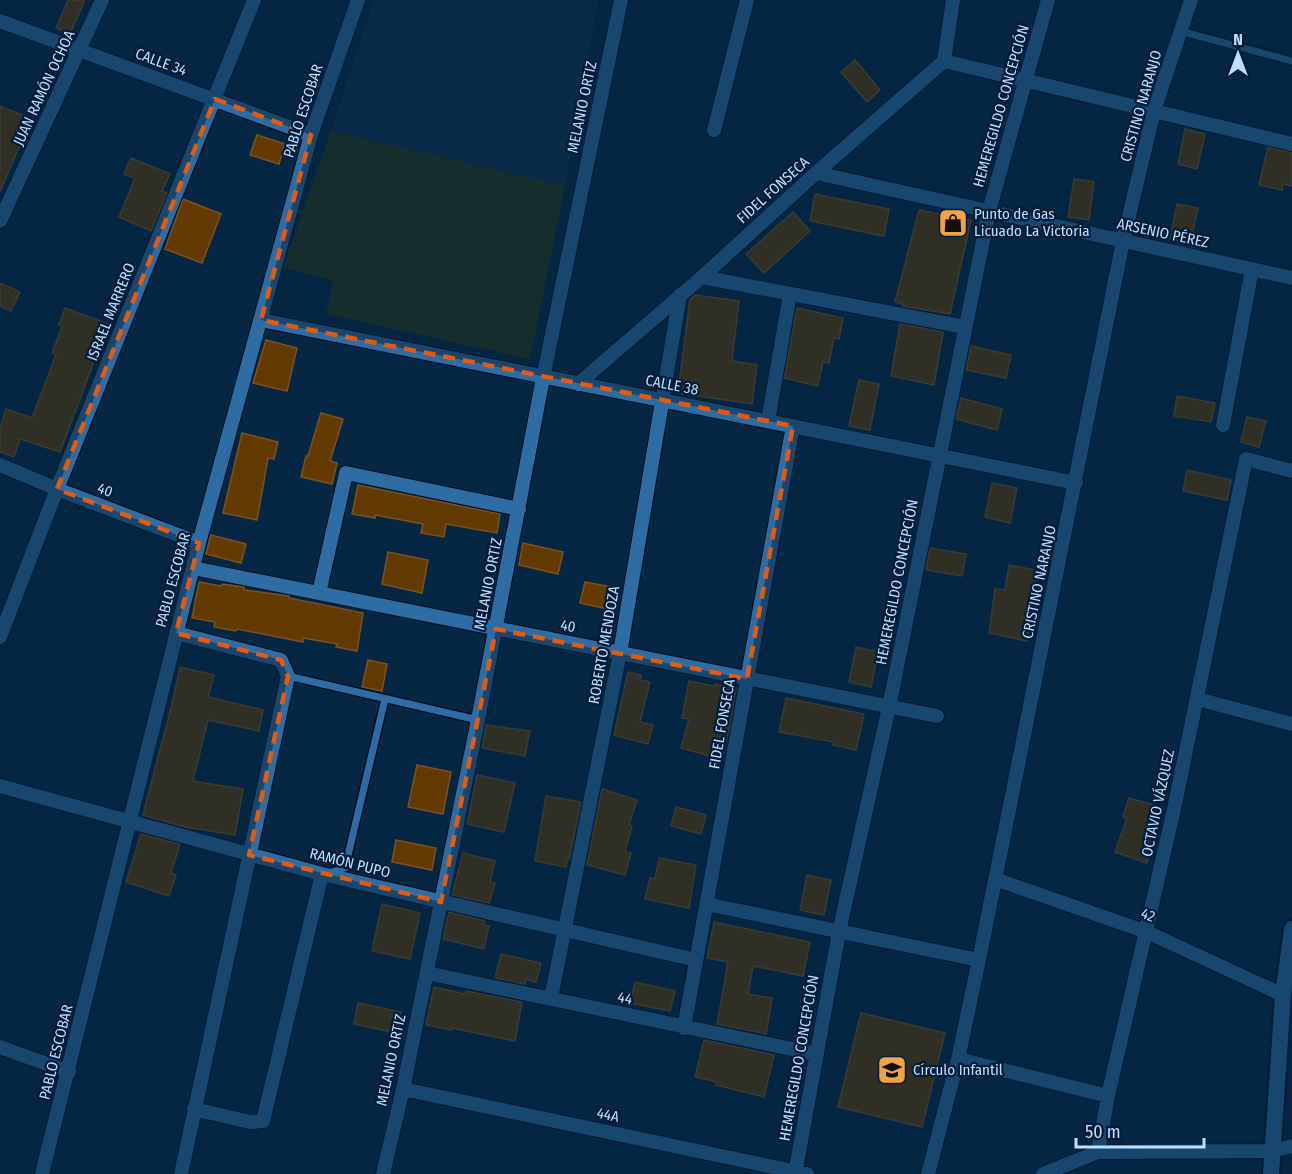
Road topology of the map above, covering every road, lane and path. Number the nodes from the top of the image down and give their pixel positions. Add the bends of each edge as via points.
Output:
1 (102, 0) edge
2 (254, 0) edge
3 (358, 0) edge
4 (621, 0) edge
5 (747, 0) edge
6 (953, 0) edge
7 (1048, 0) edge
8 (1191, 0) edge
9 (0, 21) edge
10 (1180, 31) junction
11 (80, 50) junction
12 (944, 61) junction
13 (1292, 61) edge
14 (1024, 80) junction
15 (215, 99) junction
16 (1154, 111) junction
17 (714, 130) dead end
18 (311, 135) junction
19 (1292, 144) edge
20 (816, 173) junction
21 (989, 211) junction
22 (0, 221) edge
23 (1123, 241) junction
24 (1252, 269) junction
25 (702, 277) junction
26 (1292, 278) edge
27 (790, 294) junction
28 (680, 295) junction
29 (261, 320) junction
30 (965, 327) junction
31 (543, 378) junction
32 (578, 384) junction
33 (663, 400) junction
34 (768, 421) junction
35 (1223, 425) dead end
36 (793, 426) junction
37 (939, 456) junction
38 (0, 465) edge
39 (1292, 471) edge
40 (1076, 483) junction
41 (57, 489) junction
42 (519, 509) junction
43 (199, 543) junction
44 (193, 568) junction
45 (319, 593) junction
46 (496, 629) junction
47 (176, 633) junction
48 (0, 636) edge
49 (620, 653) junction
50 (288, 676) junction
51 (747, 679) junction
52 (385, 699) junction
53 (1197, 699) junction
54 (889, 707) junction
55 (937, 717) dead end
56 (478, 720) junction
57 (1292, 724) edge
58 (0, 786) edge
59 (129, 822) junction
60 (249, 855) junction
61 (322, 874) junction
62 (995, 879) junction
63 (441, 902) junction
64 (706, 904) junction
65 (1292, 929) edge
66 (565, 931) junction
67 (839, 932) junction
68 (1147, 932) junction
69 (696, 960) junction
70 (979, 960) junction
71 (427, 973) junction
72 (1283, 995) junction
73 (551, 998) junction
74 (684, 1028) junction
75 (0, 1047) edge
76 (816, 1054) junction
77 (958, 1059) junction
78 (69, 1072) junction
79 (403, 1089) junction
80 (1108, 1096) junction
81 (194, 1109) junction
82 (1292, 1146) edge
83 (1272, 1151) junction
84 (1098, 1152) junction
85 (799, 1173) edge
86 (42, 1174) edge
87 (181, 1174) edge
88 (383, 1174) edge
89 (928, 1174) edge
90 (1043, 1174) edge
91 (1271, 1174) edge

1 - 11 street, JUAN RAMÓN OCHOA
2 - 15 street, ISRAEL MARRERO
3 - 18 street, PABLO ESCOBAR
4 - 31 street, MELANIO ORTIZ
5 - 17 street
6 - 12 street
7 - 14 street, HEMEREGILDO CONCEPCIÓN
8 - 10 street, CRISTINO NARANJO
9 - 11 street, CALLE 34
10 - 13 lane
10 - 16 street, CRISTINO NARANJO
11 - 15 street, CALLE 34
11 - 22 street, JUAN RAMÓN OCHOA
12 - 14 street
12 - 20 street, FIDEL FONSECA
14 - 16 street
14 - 21 street, HEMEREGILDO CONCEPCIÓN
15 - 18 street, CALLE 34
15 - 41 street, ISRAEL MARRERO
16 - 19 street
16 - 23 street, CRISTINO NARANJO
18 - 29 street, PABLO ESCOBAR
20 - 21 street, ARSENIO PÉREZ
20 - 25 street, FIDEL FONSECA
21 - 23 street, ARSENIO PÉREZ
21 - 30 street, HEMEREGILDO CONCEPCIÓN
23 - 24 street, ARSENIO PÉREZ
23 - 40 street, CRISTINO NARANJO
24 - 26 street, ARSENIO PÉREZ
24 - 35 street
25 - 27 street
25 - 28 street, FIDEL FONSECA
27 - 30 street
27 - 34 street
28 - 32 street, FIDEL FONSECA
28 - 33 street, ROBERTO MENDOZA
29 - 31 street, CALLE 38
29 - 43 street, PABLO ESCOBAR
30 - 37 street, HEMEREGILDO CONCEPCIÓN
31 - 32 street, CALLE 38
31 - 42 street, MELANIO ORTIZ
32 - 33 street, CALLE 38
33 - 34 street, CALLE 38
33 - 49 street, ROBERTO MENDOZA
34 - 36 street, CALLE 38
36 - 37 street, CALLE 38
36 - 51 street, FIDEL FONSECA
37 - 40 street, CALLE 38
37 - 54 street, HEMEREGILDO CONCEPCIÓN
38 - 41 street, 40
39 - 53 street, OCTAVIO VÁZQUEZ via 1246,459
40 - 62 street, CRISTINO NARANJO
41 - 43 street, 40
41 - 48 street, ISRAEL MARRERO
42 - 45 street via 346,473
42 - 46 street, MELANIO ORTIZ
43 - 44 street, PABLO ESCOBAR
44 - 45 street, 40
44 - 47 street, PABLO ESCOBAR
45 - 46 street, 40
46 - 49 street, 40
46 - 56 street, MELANIO ORTIZ
47 - 50 street via 281,660
47 - 59 street, PABLO ESCOBAR
49 - 51 street, 40
49 - 66 street, ROBERTO MENDOZA
50 - 52 lane
50 - 60 street
51 - 54 street, 40
51 - 64 street, FIDEL FONSECA
52 - 56 lane
52 - 61 lane via 345,868
53 - 57 street
53 - 68 street, OCTAVIO VÁZQUEZ
54 - 55 street, 40
54 - 67 street, HEMEREGILDO CONCEPCIÓN
56 - 63 street, MELANIO ORTIZ
58 - 59 street, RAMÓN PUPO
59 - 60 street, RAMÓN PUPO
59 - 78 street, PABLO ESCOBAR
60 - 61 street, RAMÓN PUPO
60 - 81 street
61 - 63 street, RAMÓN PUPO
61 - 81 street via 263,1120 250,1122
62 - 68 street, 42
62 - 70 street, CRISTINO NARANJO
63 - 66 street, RAMÓN PUPO
63 - 71 street, MELANIO ORTIZ
64 - 67 street
64 - 69 street, FIDEL FONSECA
65 - 72 street
66 - 69 street, RAMÓN PUPO
66 - 73 street, ROBERTO MENDOZA
67 - 70 street
67 - 76 street, HEMEREGILDO CONCEPCIÓN
68 - 72 street, 42
68 - 80 street, OCTAVIO VÁZQUEZ
69 - 74 street, FIDEL FONSECA
70 - 77 street, CRISTINO NARANJO
71 - 73 street, 44
71 - 79 street, MELANIO ORTIZ
72 - 83 street
73 - 74 street, 44
74 - 76 street, 44
75 - 78 street
76 - 85 street, HEMEREGILDO CONCEPCIÓN
77 - 80 street
77 - 89 street, CRISTINO NARANJO
78 - 86 street, PABLO ESCOBAR
79 - 85 street, 44A
79 - 88 street, MELANIO ORTIZ
80 - 84 street, OCTAVIO VÁZQUEZ
81 - 87 street
82 - 83 street
83 - 84 street
83 - 91 street
84 - 90 street

